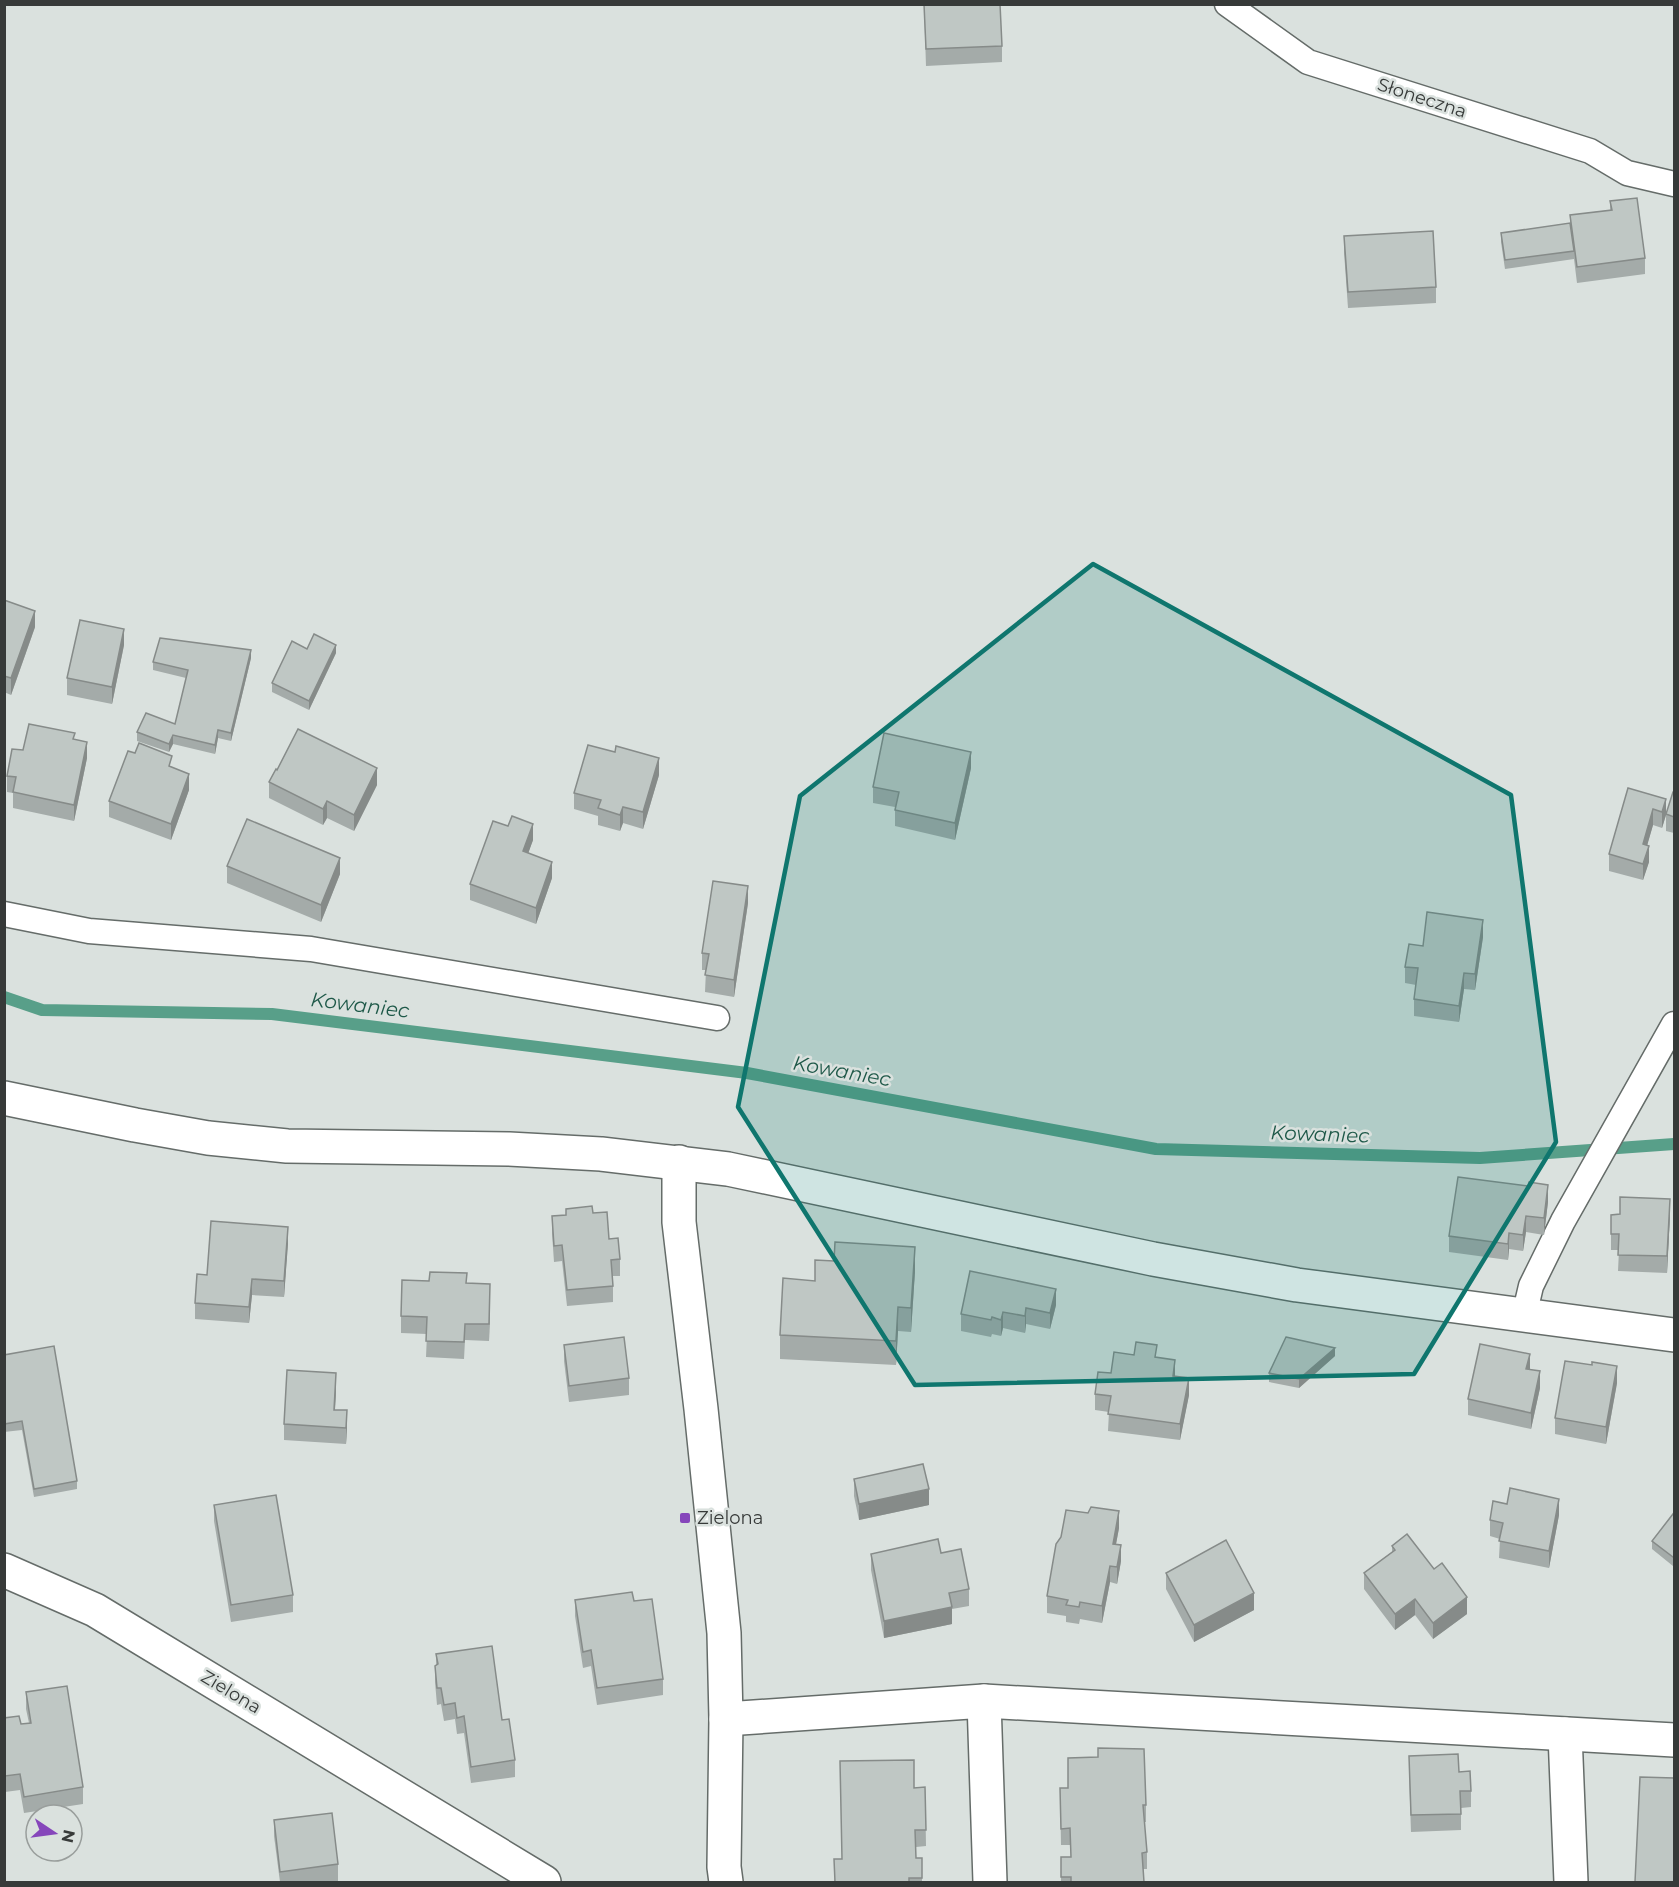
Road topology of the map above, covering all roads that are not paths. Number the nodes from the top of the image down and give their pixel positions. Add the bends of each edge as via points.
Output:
1 (1227, 4) edge
2 (1674, 184) edge
3 (4, 914) edge
4 (717, 1018) dead end
5 (1674, 1024) edge
6 (4, 1098) edge
7 (679, 1162) junction
8 (1524, 1316) junction
9 (1674, 1335) edge
10 (4, 1570) edge
11 (984, 1701) junction
12 (726, 1719) junction
13 (1565, 1734) junction
14 (1674, 1740) edge
15 (544, 1882) edge
16 (726, 1882) edge
17 (990, 1882) edge
18 (1571, 1882) edge

1 - 2 lane, Słoneczna via 1308,62 1590,151 1627,173
3 - 4 lane via 89,931 312,949
5 - 8 lane via 1563,1221 1531,1286
6 - 7 street via 208,1138 287,1146 509,1149
7 - 8 street via 1264,1280
7 - 12 street via 680,1222 724,1633
8 - 9 street
10 - 15 street, Zielona via 95,1610
11 - 12 street
11 - 13 street
11 - 17 street
12 - 16 street
13 - 14 street
13 - 18 street

